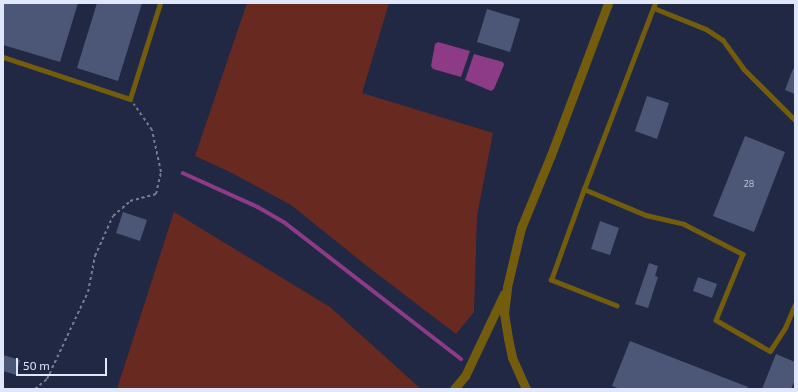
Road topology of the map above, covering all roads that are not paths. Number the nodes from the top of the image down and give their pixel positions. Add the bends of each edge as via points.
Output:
1 (160, 3) edge
2 (608, 3) edge
3 (654, 5) edge
4 (3, 56) edge
5 (795, 120) edge
6 (584, 189) junction
7 (507, 287) junction
8 (795, 305) edge
9 (617, 306) dead end
10 (454, 389) edge
11 (526, 389) edge

1 - 4 lane via 130,98
2 - 7 street via 521,228
3 - 5 lane via 706,29 723,40 743,68
3 - 6 lane
6 - 8 lane via 646,215 684,224 743,254 716,320 770,351 785,328
6 - 9 lane via 551,280
7 - 10 street via 470,367
7 - 11 street via 504,313 508,338 512,357

